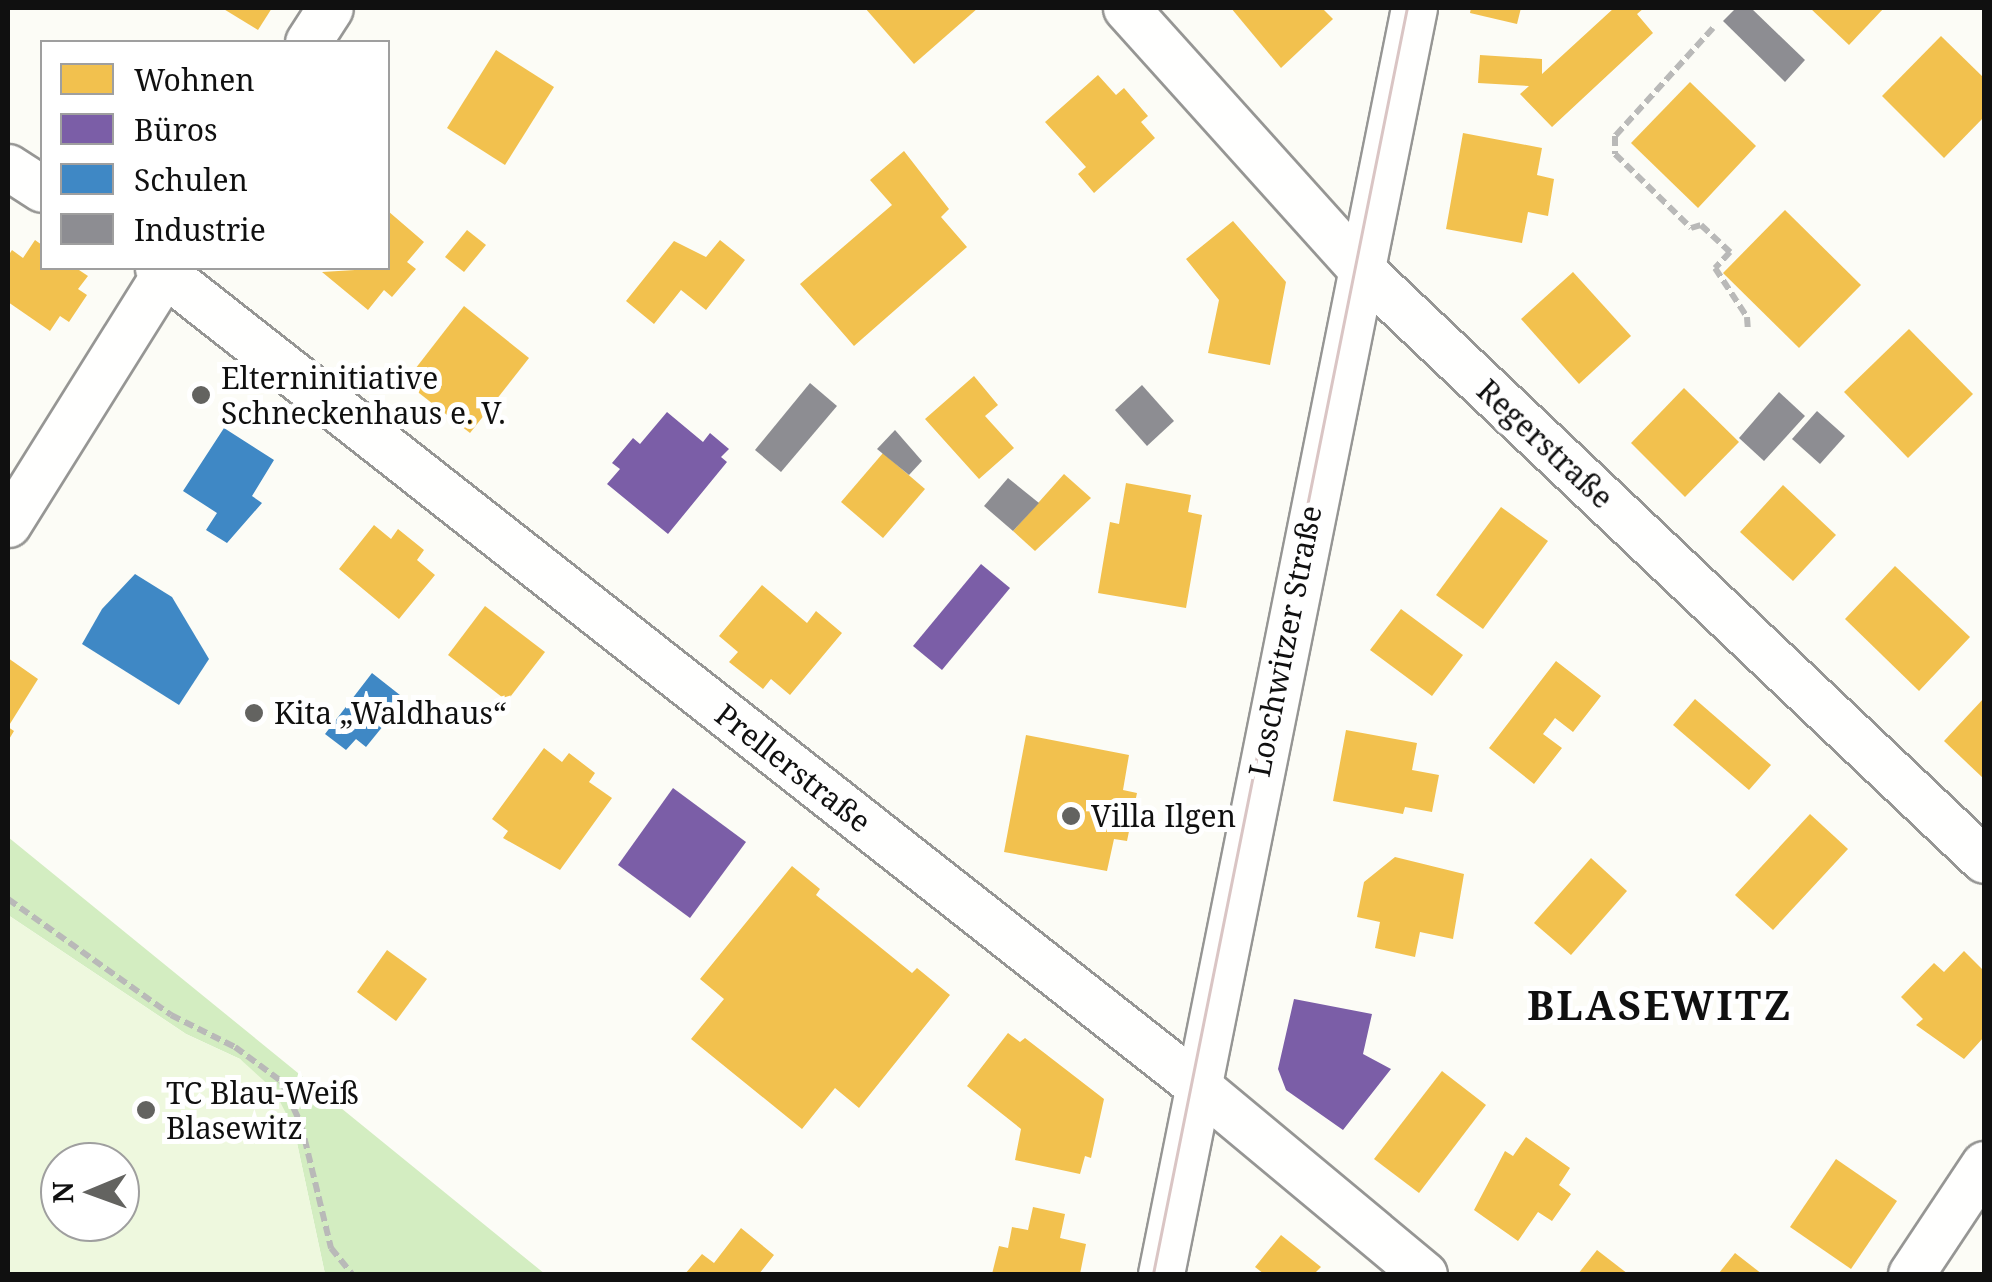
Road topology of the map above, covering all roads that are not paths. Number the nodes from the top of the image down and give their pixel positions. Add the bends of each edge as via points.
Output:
1 (330, 8) edge
2 (1126, 8) edge
3 (1414, 8) edge
4 (309, 40) edge
5 (8, 167) edge
6 (40, 188) edge
7 (1358, 266) junction
8 (163, 270) edge
9 (8, 524) edge
10 (1984, 860) edge
11 (1198, 1086) junction
12 (1984, 1164) edge
13 (1161, 1274) edge
14 (1424, 1274) edge
15 (1911, 1274) edge

1 - 4 street
2 - 7 street, Regerstraße
3 - 7 street, Loschwitzer Straße
5 - 6 street
7 - 10 street, Regerstraße
7 - 11 street, Loschwitzer Straße
8 - 9 street
8 - 11 street, Prellerstraße
11 - 13 street, Loschwitzer Straße
11 - 14 street, Prellerstraße
12 - 15 street

